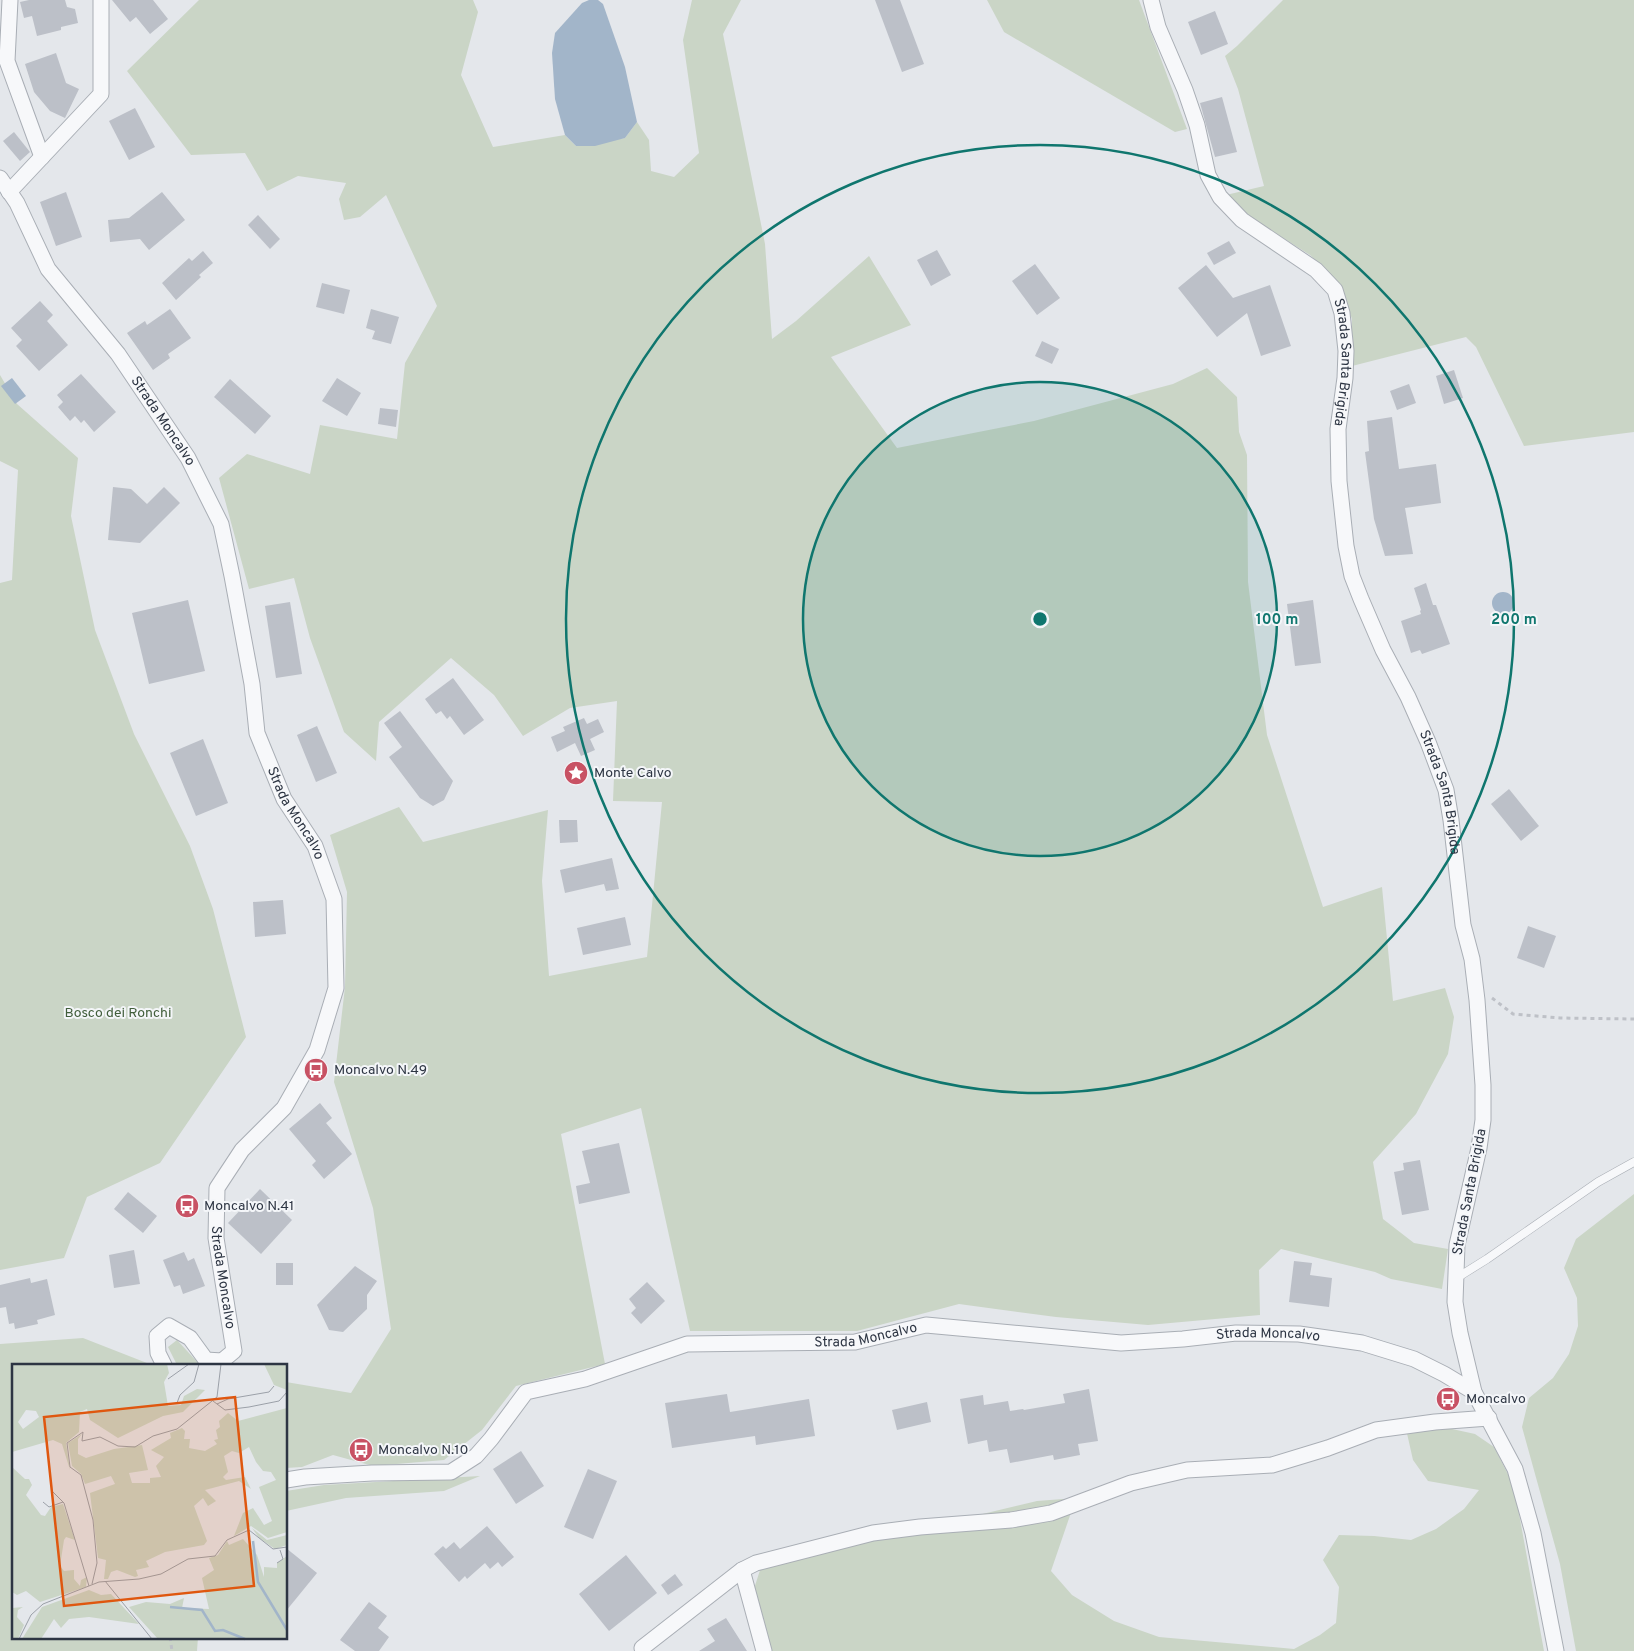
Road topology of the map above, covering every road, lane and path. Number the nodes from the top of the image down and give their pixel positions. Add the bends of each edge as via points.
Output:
1 (10, 0) edge
2 (101, 0) edge
3 (1150, 0) edge
4 (42, 157) junction
5 (0, 178) edge
6 (9, 192) junction
7 (1475, 985) junction
8 (1634, 1019) edge
9 (1634, 1162) edge
10 (1455, 1279) junction
11 (164, 1364) edge
12 (1474, 1392) junction
13 (1488, 1418) junction
14 (288, 1480) edge
15 (742, 1570) junction
16 (170, 1638) edge
17 (642, 1648) dead end
18 (172, 1651) edge
19 (764, 1651) edge
20 (1556, 1651) edge

1 - 4 street via 8,61
2 - 4 street via 101,94
3 - 7 street, Strada Santa Brigida via 1197,125 1208,175 1220,197 1242,220 1316,270 1335,290 1342,313 1346,351 1338,429 1339,481 1347,553 1361,599 1408,697 1446,790 1463,925
4 - 6 street
5 - 6 street, Strada Moncalvo
6 - 11 street, Strada Moncalvo via 48,269 123,362 188,458 220,524 252,684 257,733 284,799 315,846 334,899 336,988 317,1050 284,1108 242,1150 217,1188 216,1238 234,1352 222,1361 206,1360 190,1338 169,1326 157,1336 158,1353
7 - 8 path via 1513,1014
7 - 10 street, Strada Santa Brigida via 1483,1120 1457,1245
9 - 10 lane via 1598,1182
10 - 12 street, Strada Santa Brigida via 1460,1333
12 - 13 street, Strada Santa Brigida
12 - 14 street, Strada Moncalvo via 1414,1359 1362,1342 1299,1334 1236,1333 1121,1343 926,1325 855,1342 687,1344 585,1379 526,1392 476,1456 451,1472 372,1473
13 - 15 street via 1376,1430 1272,1464 1187,1470 1131,1483 1051,1513 873,1533 756,1563
13 - 20 street, Strada Santa Brigida via 1515,1469 1533,1534
15 - 17 street
15 - 19 street
16 - 18 path

